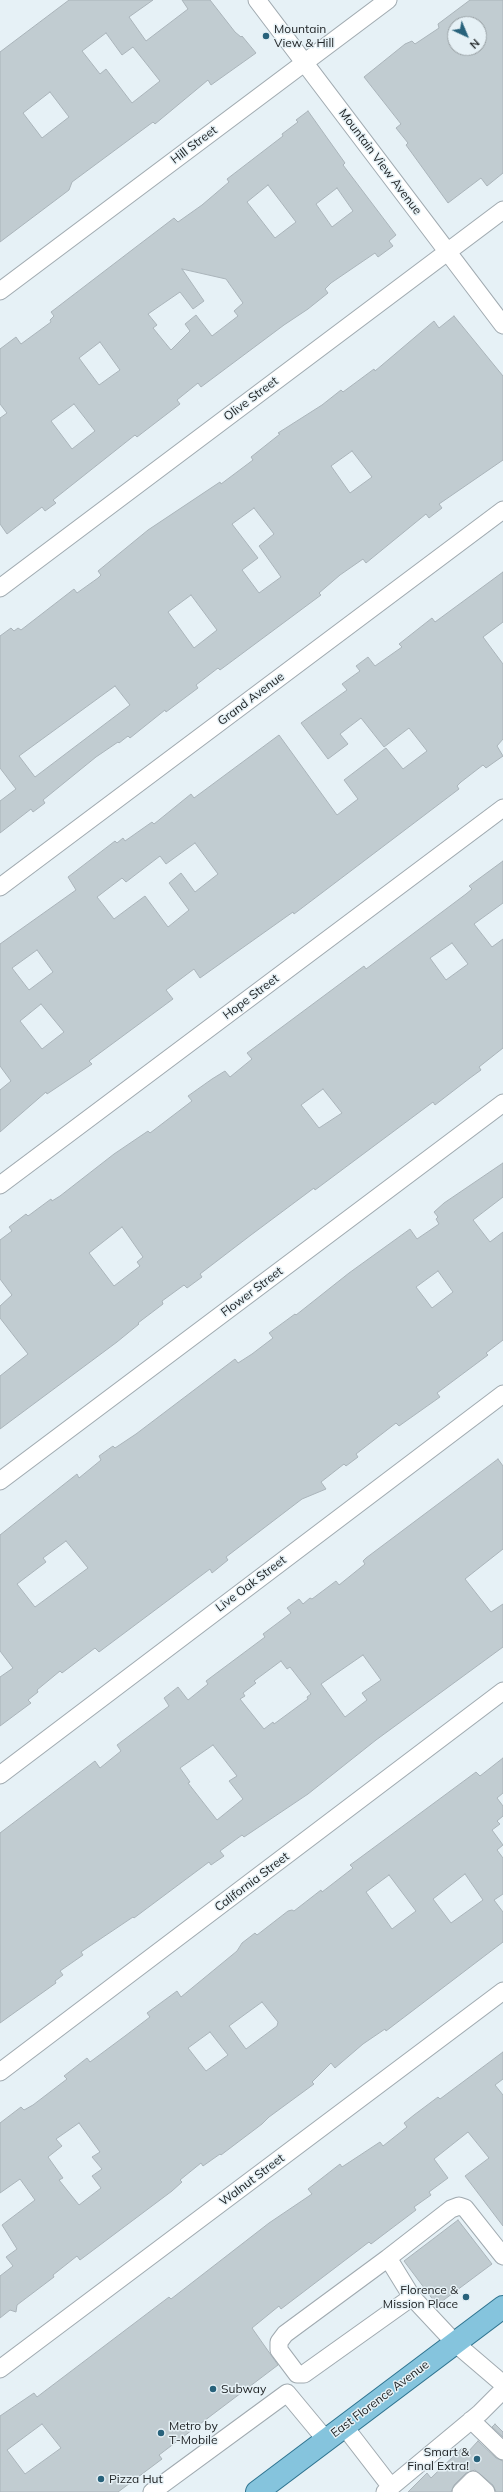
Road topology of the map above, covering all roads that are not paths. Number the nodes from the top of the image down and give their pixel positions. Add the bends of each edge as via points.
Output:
1 (257, 0) edge
2 (388, 0) edge
3 (304, 62) junction
4 (503, 210) edge
5 (448, 251) junction
6 (0, 290) edge
7 (503, 325) edge
8 (503, 510) edge
9 (0, 588) edge
10 (503, 808) edge
11 (0, 887) edge
12 (503, 1103) edge
13 (0, 1186) edge
14 (503, 1394) edge
15 (0, 1481) edge
16 (503, 1691) edge
17 (0, 1775) edge
18 (503, 1991) edge
19 (0, 2072) edge
20 (503, 2256) edge
21 (388, 2258) junction
22 (412, 2297) junction
23 (503, 2307) edge
24 (455, 2343) junction
25 (0, 2369) edge
26 (503, 2384) edge
27 (503, 2390) edge
28 (471, 2420) junction
29 (344, 2426) junction
30 (326, 2440) junction
31 (503, 2451) edge
32 (388, 2489) edge
33 (152, 2492) edge
34 (257, 2492) edge
35 (461, 2492) edge
36 (486, 2492) edge

1 - 3 street, Mountain View Avenue
2 - 3 street, Hill Street
3 - 5 street, Mountain View Avenue
3 - 6 street, Hill Street
4 - 5 street, Olive Street
5 - 7 street, Mountain View Avenue
5 - 9 street, Olive Street
8 - 11 street, Grand Avenue
10 - 13 street, Hope Street
12 - 15 street, Flower Street
14 - 17 street, Live Oak Street
16 - 19 street, California Street
18 - 25 street, Walnut Street
20 - 21 street via 465,2208 459,2206 451,2209
21 - 22 street
21 - 22 street via 285,2334 279,2342 279,2350 297,2374 304,2374
22 - 24 street
23 - 24 main road, East Florence Avenue
24 - 26 street
24 - 29 main road, East Florence Avenue
27 - 28 street
28 - 31 street
28 - 32 street
29 - 30 main road, East Florence Avenue
29 - 32 street
30 - 33 street via 287,2393
30 - 34 main road, East Florence Avenue
35 - 36 street via 473,2480

